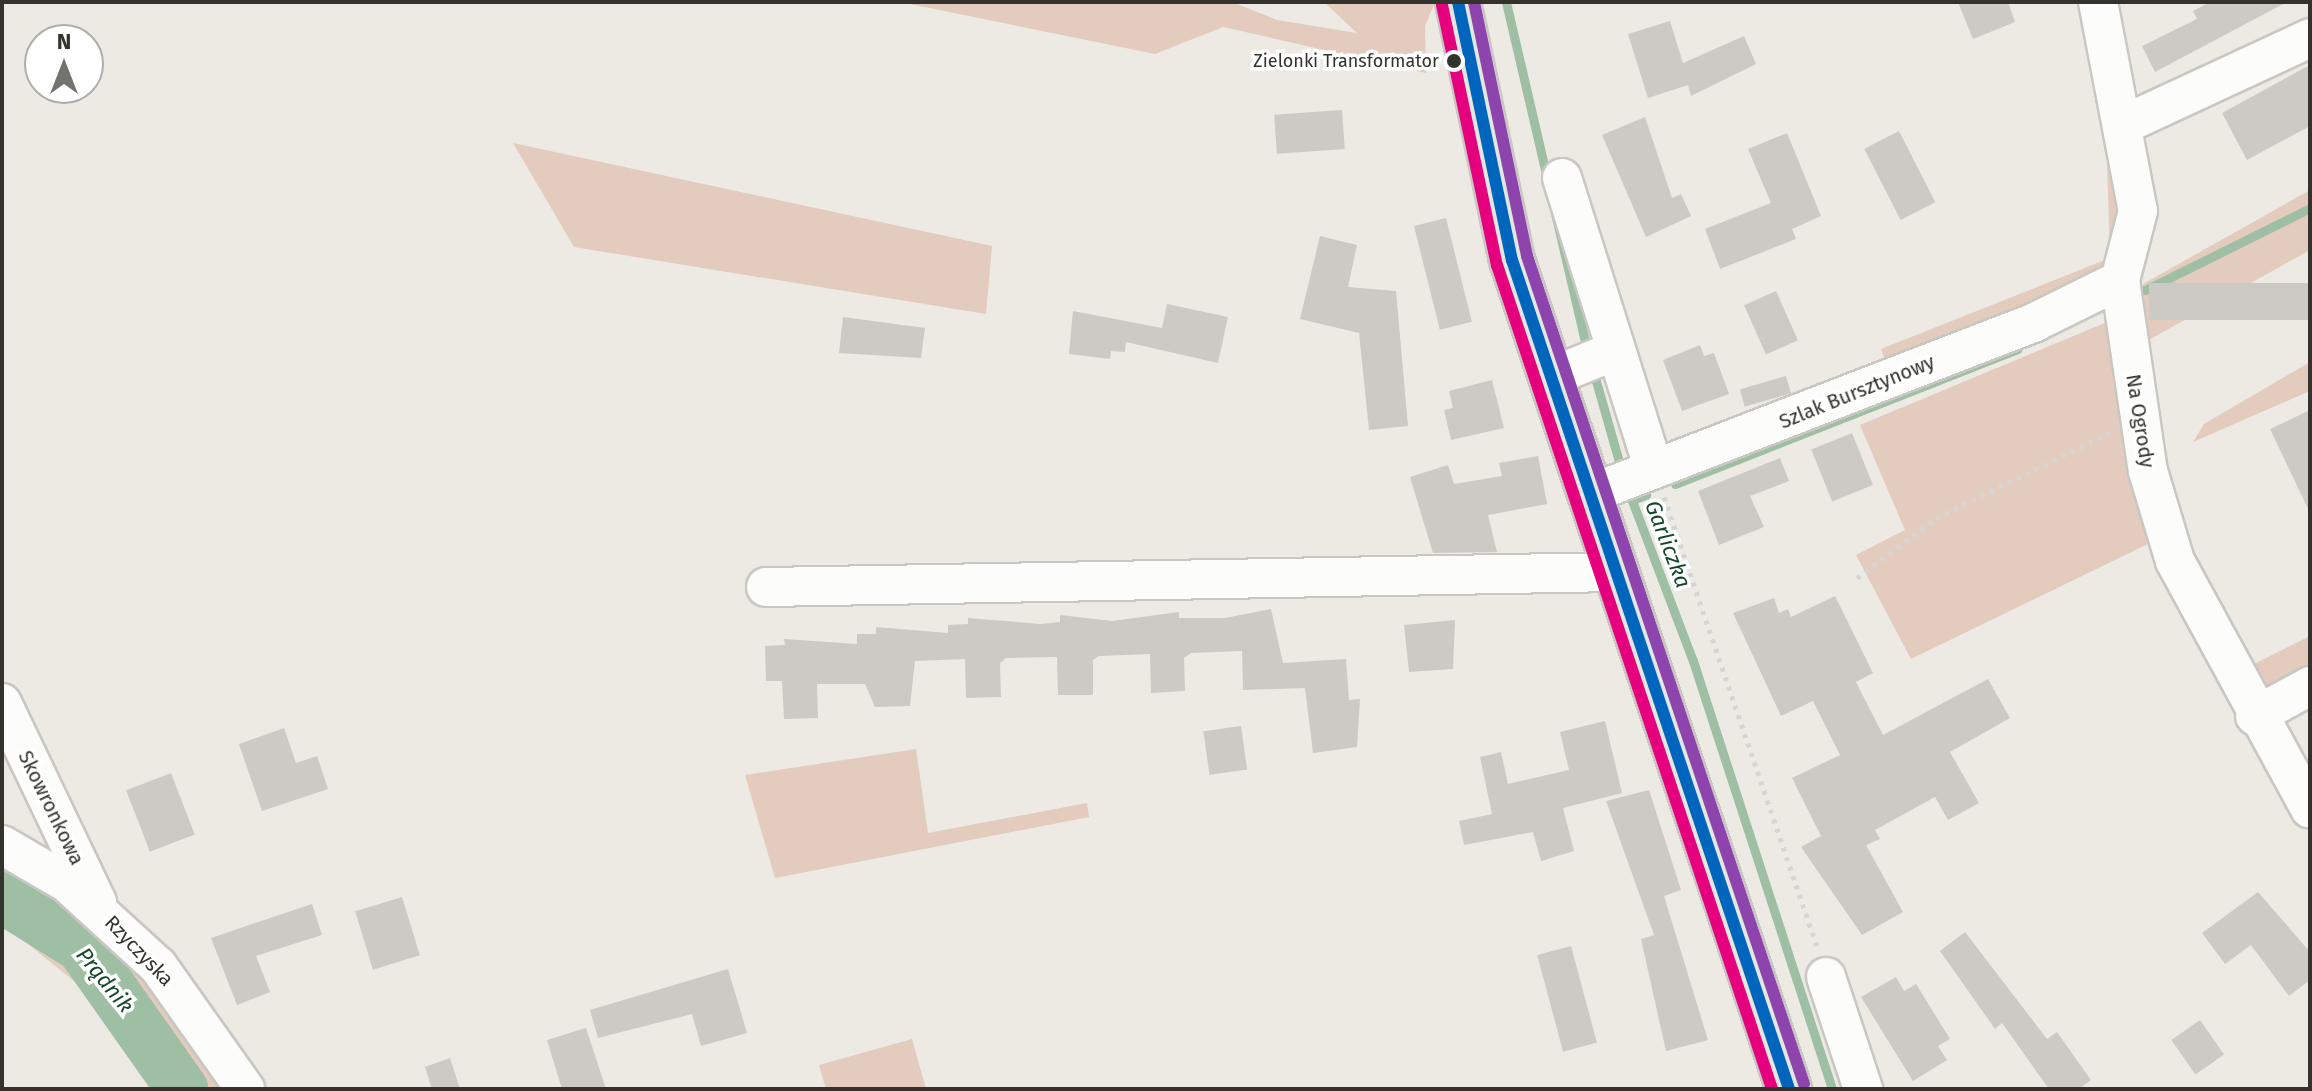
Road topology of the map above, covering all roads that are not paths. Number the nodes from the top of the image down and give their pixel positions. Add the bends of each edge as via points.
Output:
1 (1458, 2) edge
2 (2098, 2) edge
3 (2310, 38) edge
4 (2125, 124) junction
5 (1562, 178) dead end
6 (2120, 280) junction
7 (1585, 363) junction
8 (1625, 480) junction
9 (1617, 572) junction
10 (766, 587) dead end
11 (2310, 686) edge
12 (2, 703) edge
13 (2255, 716) junction
14 (2310, 809) edge
15 (2, 845) edge
16 (102, 912) junction
17 (1826, 977) road end
18 (245, 1089) edge
19 (1789, 1089) edge
20 (1863, 1089) edge

1 - 7 main road via 1494,199
2 - 4 street, Na Ogrody
3 - 4 street
4 - 6 street, Na Ogrody via 2138,211
5 - 7 street
6 - 8 street, Szlak Bursztynowy via 2035,322
6 - 13 street, Na Ogrody via 2140,420 2175,561
7 - 8 main road
7 - 8 street
8 - 9 main road
9 - 10 street
9 - 19 main road
11 - 13 street
12 - 16 street, Skowronkowa
13 - 14 street, Na Ogrody
15 - 16 street, Rzyczyska
16 - 18 street, Rzyczyska via 158,966
17 - 20 street

